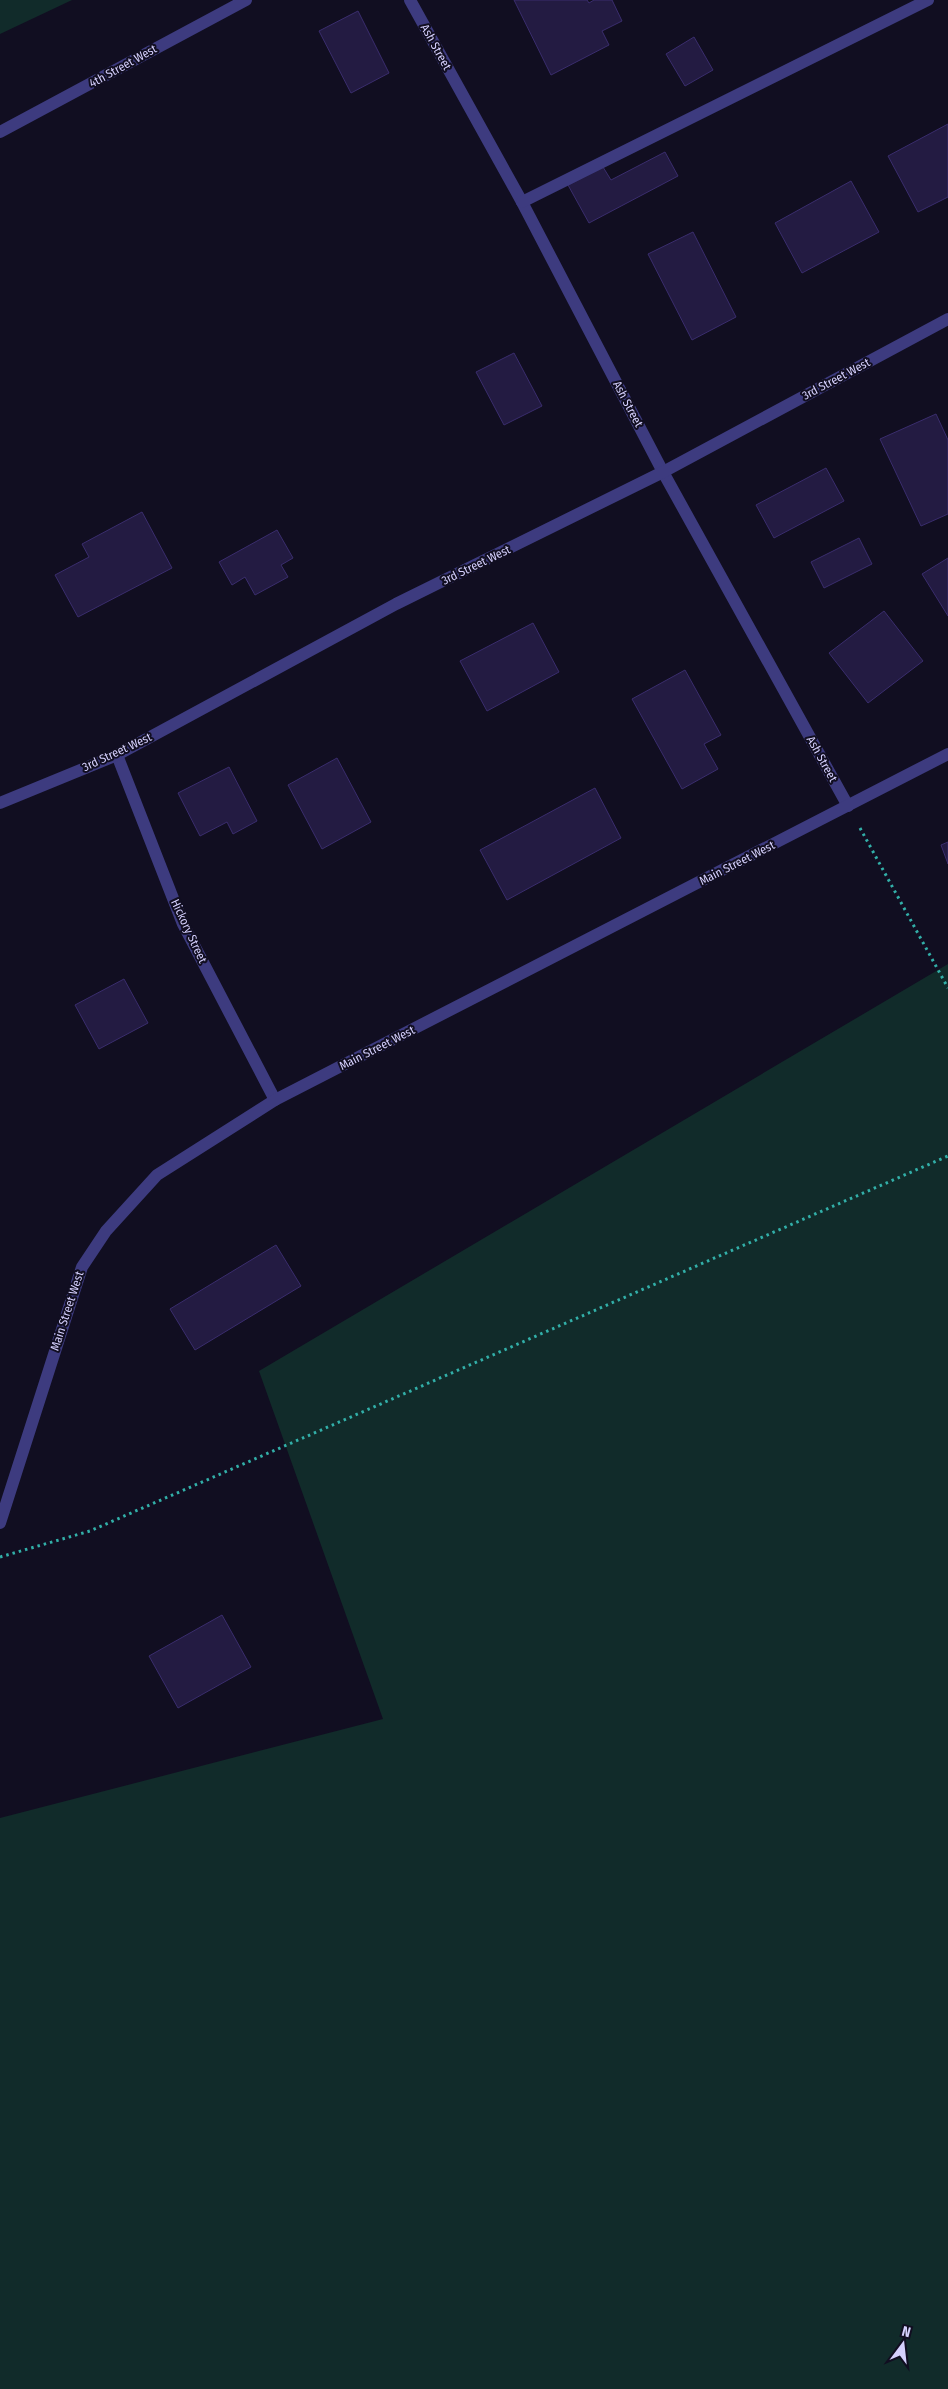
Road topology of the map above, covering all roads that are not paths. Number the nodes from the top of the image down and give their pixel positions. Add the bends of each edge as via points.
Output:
1 (246, 0) edge
2 (410, 0) edge
3 (928, 0) edge
4 (0, 132) edge
5 (522, 202) junction
6 (948, 319) edge
7 (663, 472) junction
8 (117, 754) junction
9 (948, 754) edge
10 (0, 802) edge
11 (848, 806) junction
12 (276, 1100) junction
13 (0, 1523) edge

1 - 4 street, 4th Street West
2 - 5 street, Ash Street
3 - 5 street
5 - 7 street, Ash Street
6 - 7 street, 3rd Street West
7 - 8 street, 3rd Street West via 396,604
7 - 11 street, Ash Street
8 - 10 street, 3rd Street West
8 - 12 street, Hickory Street via 183,924
9 - 11 street, Main Street West
11 - 12 street, Main Street West
12 - 13 street, Main Street West via 157,1175 106,1231 82,1267

